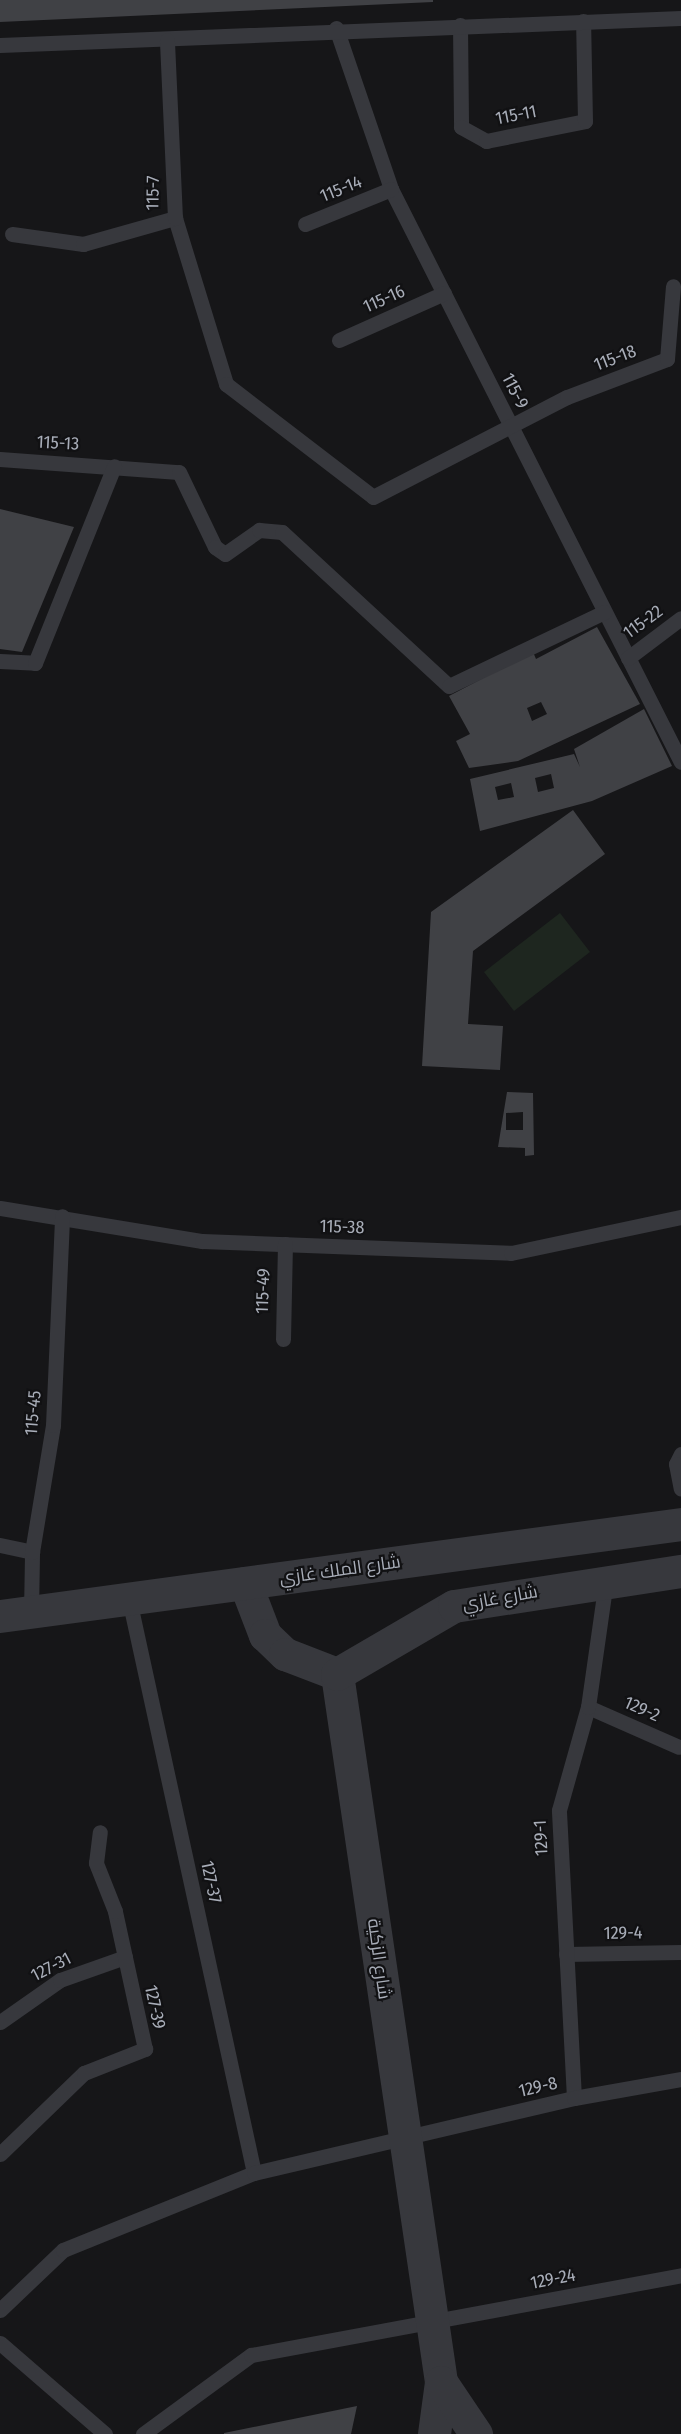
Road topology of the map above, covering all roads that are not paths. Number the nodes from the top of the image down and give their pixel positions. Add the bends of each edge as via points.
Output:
1 (681, 18) edge
2 (583, 21) junction
3 (460, 25) junction
4 (336, 28) junction
5 (167, 40) junction
6 (0, 45) edge
7 (391, 189) junction
8 (176, 218) junction
9 (305, 224) dead end
10 (12, 234) dead end
11 (673, 286) dead end
12 (444, 293) junction
13 (339, 340) dead end
14 (511, 426) junction
15 (0, 459) edge
16 (114, 466) junction
17 (604, 612) junction
18 (681, 618) edge
19 (628, 658) junction
20 (0, 661) edge
21 (681, 762) edge
22 (0, 1208) edge
23 (62, 1216) junction
24 (681, 1217) edge
25 (285, 1244) junction
26 (283, 1339) dead end
27 (681, 1454) edge
28 (681, 1489) edge
29 (681, 1524) edge
30 (0, 1545) edge
31 (32, 1552) junction
32 (681, 1571) edge
33 (606, 1581) junction
34 (244, 1583) junction
35 (129, 1599) junction
36 (16, 1614) edge
37 (337, 1674) junction
38 (588, 1707) junction
39 (680, 1747) dead end
40 (100, 1832) dead end
41 (681, 1952) edge
42 (566, 1954) junction
43 (125, 1957) junction
44 (0, 2022) edge
45 (681, 2079) edge
46 (574, 2098) junction
47 (405, 2138) junction
48 (0, 2154) edge
49 (254, 2173) junction
50 (681, 2275) edge
51 (0, 2310) edge
52 (432, 2321) junction
53 (0, 2343) edge
54 (441, 2382) junction
55 (105, 2434) edge
56 (143, 2434) edge
57 (434, 2434) edge
58 (476, 2434) edge

1 - 2 lane
2 - 3 lane
2 - 3 lane, 115-11 via 585,121 486,141 461,127
3 - 4 lane
4 - 5 lane
4 - 7 lane, 115-9
5 - 6 lane
5 - 8 lane, 115-7
7 - 9 lane, 115-14
7 - 12 lane, 115-9
8 - 10 lane, 115-7 via 83,244
8 - 14 lane via 226,384 373,497
11 - 14 lane, 115-18 via 667,359 567,397
12 - 13 lane, 115-16
12 - 14 lane, 115-9
14 - 17 lane, 115-9
15 - 16 lane, 115-13
16 - 17 lane, 115-13 via 179,472 207,538 225,554 259,530 282,532 449,686
16 - 20 lane via 35,663
17 - 19 lane, 115-9
18 - 19 lane, 115-22
19 - 21 lane, 115-9
22 - 23 lane, 115-38
23 - 25 lane, 115-38 via 202,1241
23 - 31 lane, 115-45 via 53,1425
24 - 25 lane, 115-38 via 511,1253
25 - 26 lane, 115-49
27 - 28 lane via 676,1464
29 - 34 street, شارع الملك غازي
30 - 31 lane
31 - 36 lane, 115-45
32 - 33 street, شارع غازي
33 - 37 street, شارع غازي via 454,1605
33 - 38 lane, 129-1
34 - 35 street, شارع الملك غازي
34 - 37 street via 265,1635 285,1654
35 - 36 street, شارع الملك غازي
35 - 49 lane, 127-37
37 - 47 street, شارع الزكية
38 - 39 lane, 129-2
38 - 42 lane, 129-1 via 559,1810
40 - 43 lane, 127-39 via 96,1863
41 - 42 lane, 129-4
42 - 46 lane, 129-1
43 - 44 lane, 127-31 via 60,1980
43 - 48 lane, 127-39 via 145,2049 84,2073
45 - 46 lane, 129-8
46 - 47 lane, 129-8
47 - 49 lane
47 - 52 street, شارع الزكية
49 - 51 lane via 63,2250
50 - 52 lane, 129-24
52 - 54 street, شارع الزكية
52 - 56 lane via 251,2355
53 - 55 lane
54 - 57 street, شارع الزكية
54 - 58 street, شارع الزكية

